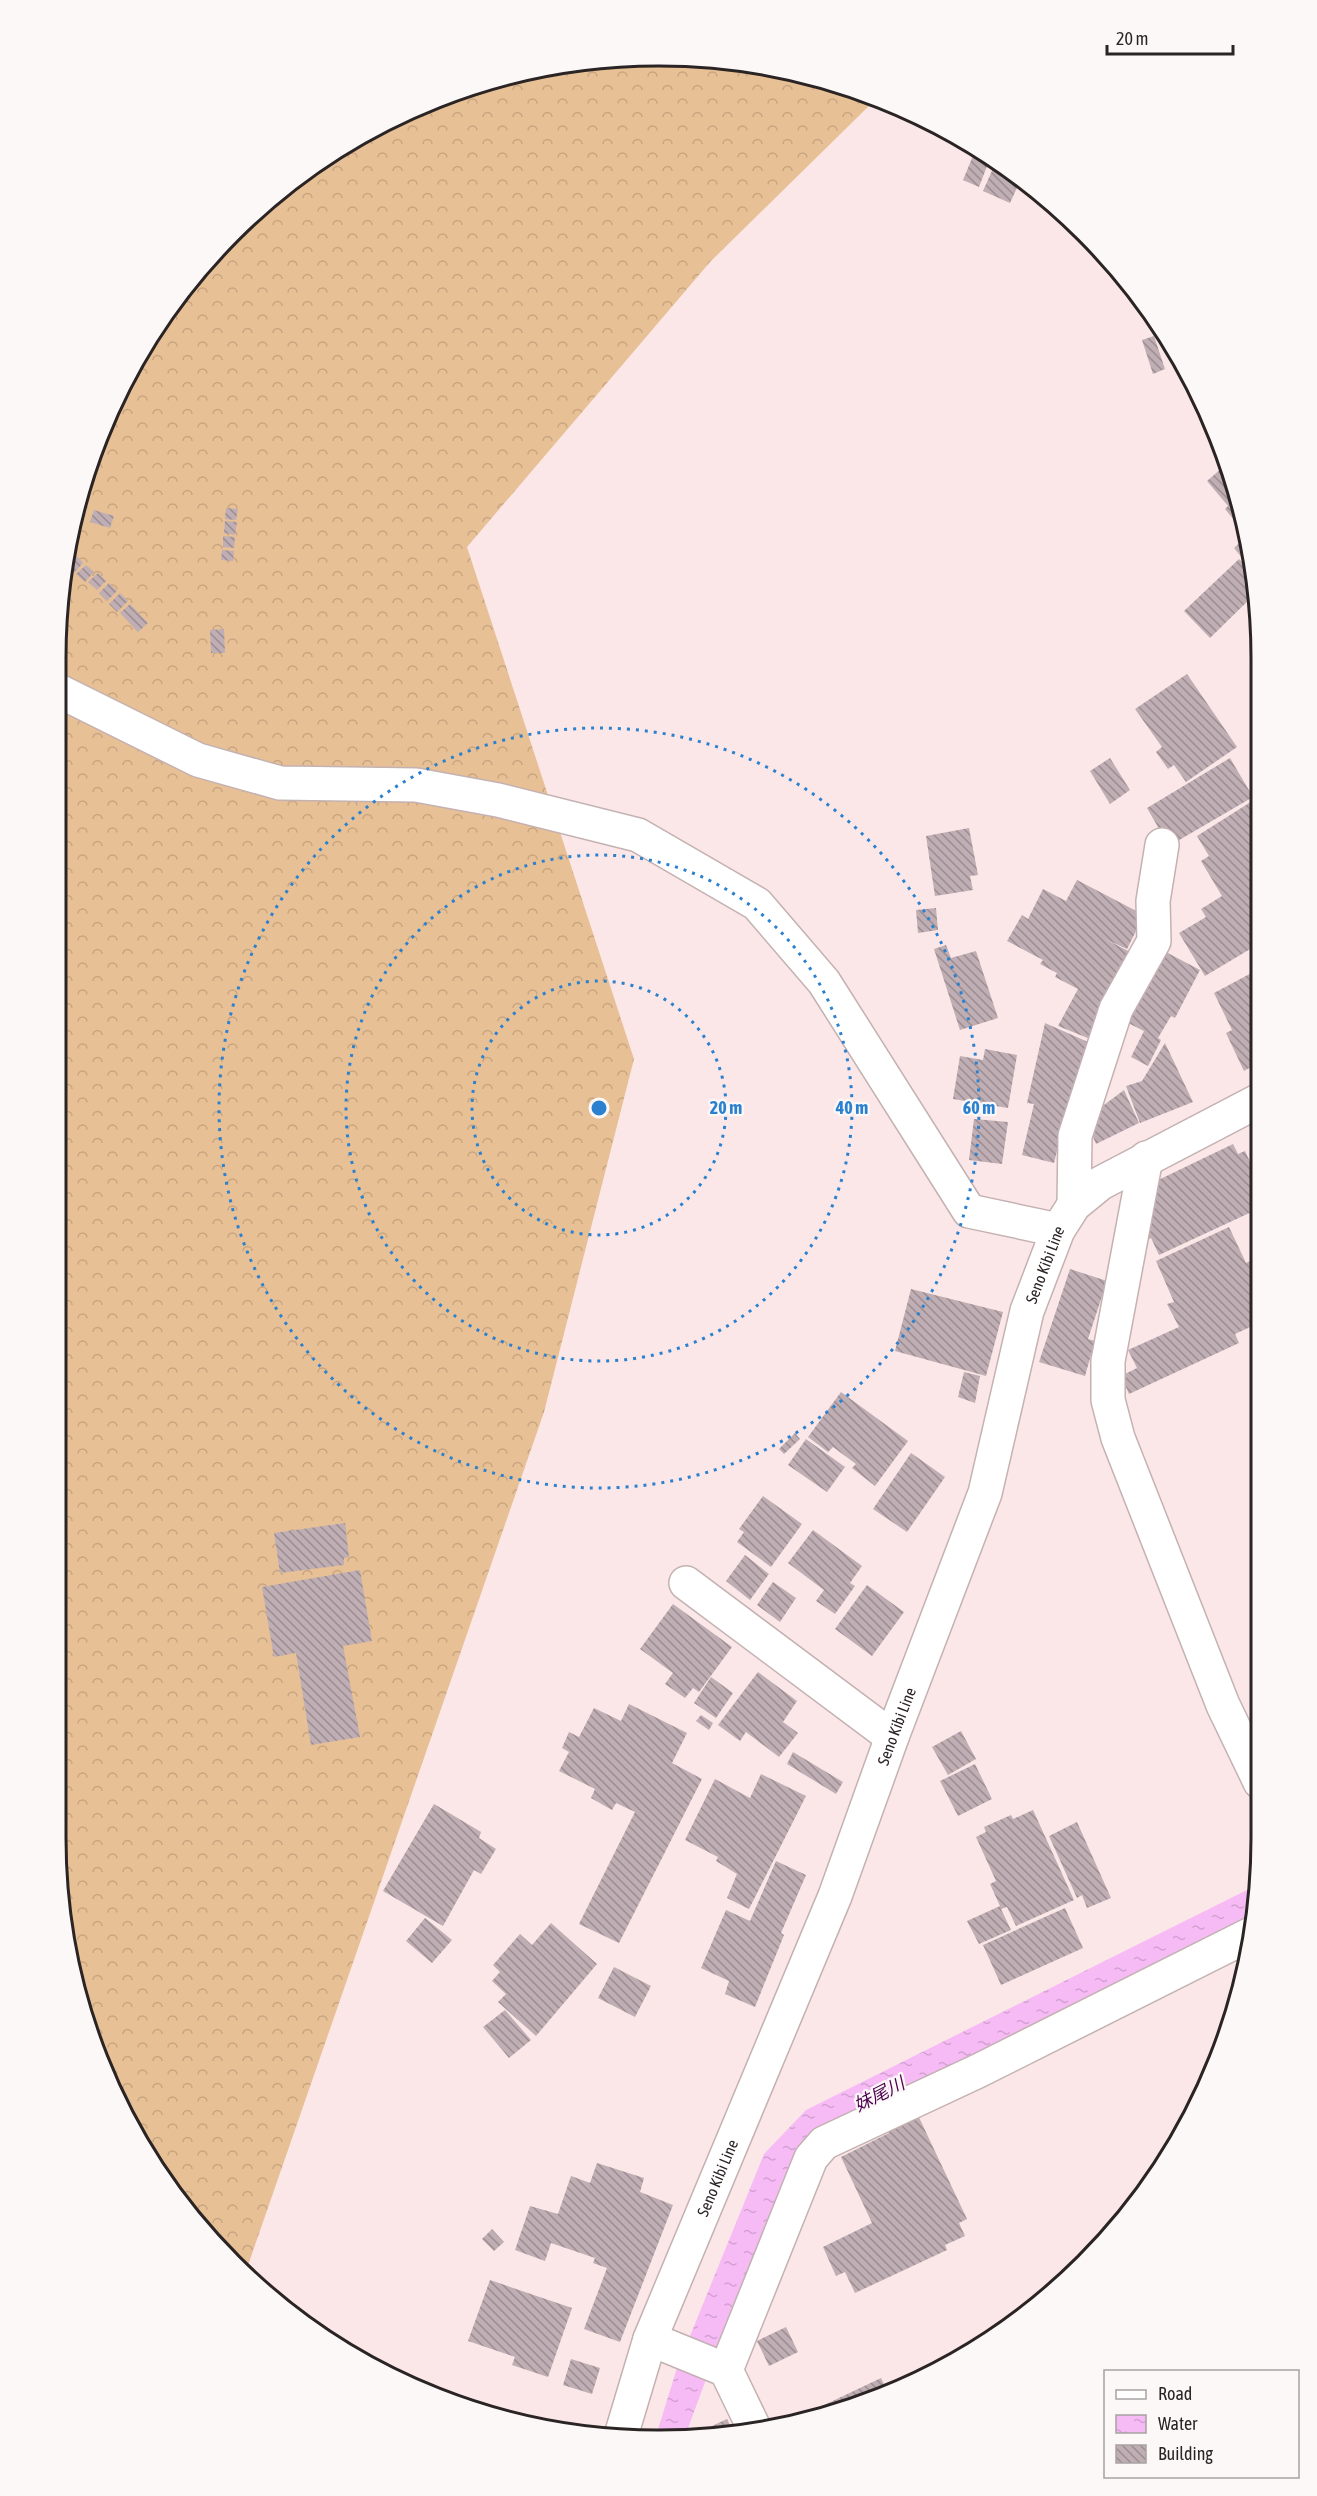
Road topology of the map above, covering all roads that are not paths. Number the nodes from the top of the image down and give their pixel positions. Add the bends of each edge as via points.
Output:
1 (66, 694) edge
2 (1162, 845) dead end
3 (1251, 1105) edge
4 (1146, 1158) junction
5 (1066, 1217) junction
6 (686, 1583) dead end
7 (892, 1737) junction
8 (1251, 1763) edge
9 (1242, 1938) edge
10 (659, 2343) junction
11 (722, 2368) junction
12 (751, 2423) edge
13 (624, 2429) edge

1 - 5 street via 198,760 280,783 416,785 498,800 638,834 757,904 824,982 969,1211
2 - 5 street via 1153,901 1154,941 1116,1009 1075,1136
3 - 4 street, Seno Kibi Line
4 - 5 street, Seno Kibi Line via 1101,1183
4 - 8 street via 1108,1361 1108,1400 1118,1438 1219,1694
5 - 7 street, Seno Kibi Line via 1027,1311 986,1493
6 - 7 street
7 - 10 street, Seno Kibi Line via 835,1896
9 - 11 street via 824,2143 811,2158
10 - 11 street
10 - 13 street, Seno Kibi Line
11 - 12 street

